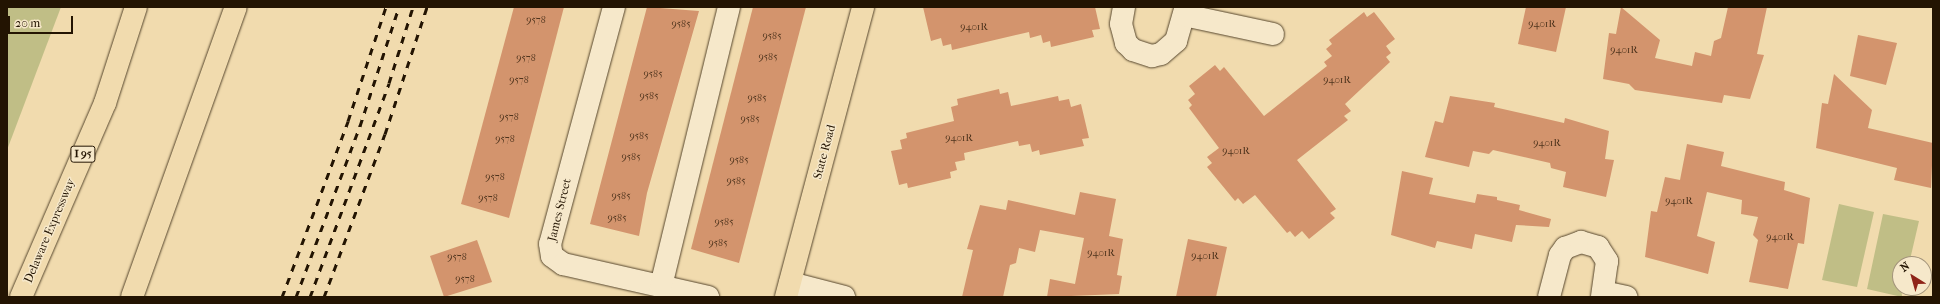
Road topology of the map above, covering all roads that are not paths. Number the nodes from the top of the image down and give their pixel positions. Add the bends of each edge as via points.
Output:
1 (136, 7) edge
2 (236, 7) edge
3 (614, 7) edge
4 (729, 7) edge
5 (862, 7) edge
6 (1124, 7) edge
7 (1185, 11) edge
8 (1273, 34) dead end
9 (661, 286) junction
10 (788, 290) edge
11 (1603, 294) edge
12 (21, 297) edge
13 (132, 297) edge
14 (708, 297) edge
15 (844, 297) edge
16 (1549, 297) edge
17 (1626, 297) edge

1 - 12 main road, Delaware Expressway / I 95 via 105,103
2 - 13 main road
3 - 9 street, James Street via 550,244 552,256 563,264
4 - 9 street
5 - 10 main road, State Road
6 - 7 street via 1122,34 1133,50 1147,55 1170,49 1178,37
7 - 8 street
9 - 14 street, James Street
10 - 15 street
11 - 16 street via 1607,261 1598,247 1581,242 1569,246 1560,255
11 - 17 street

